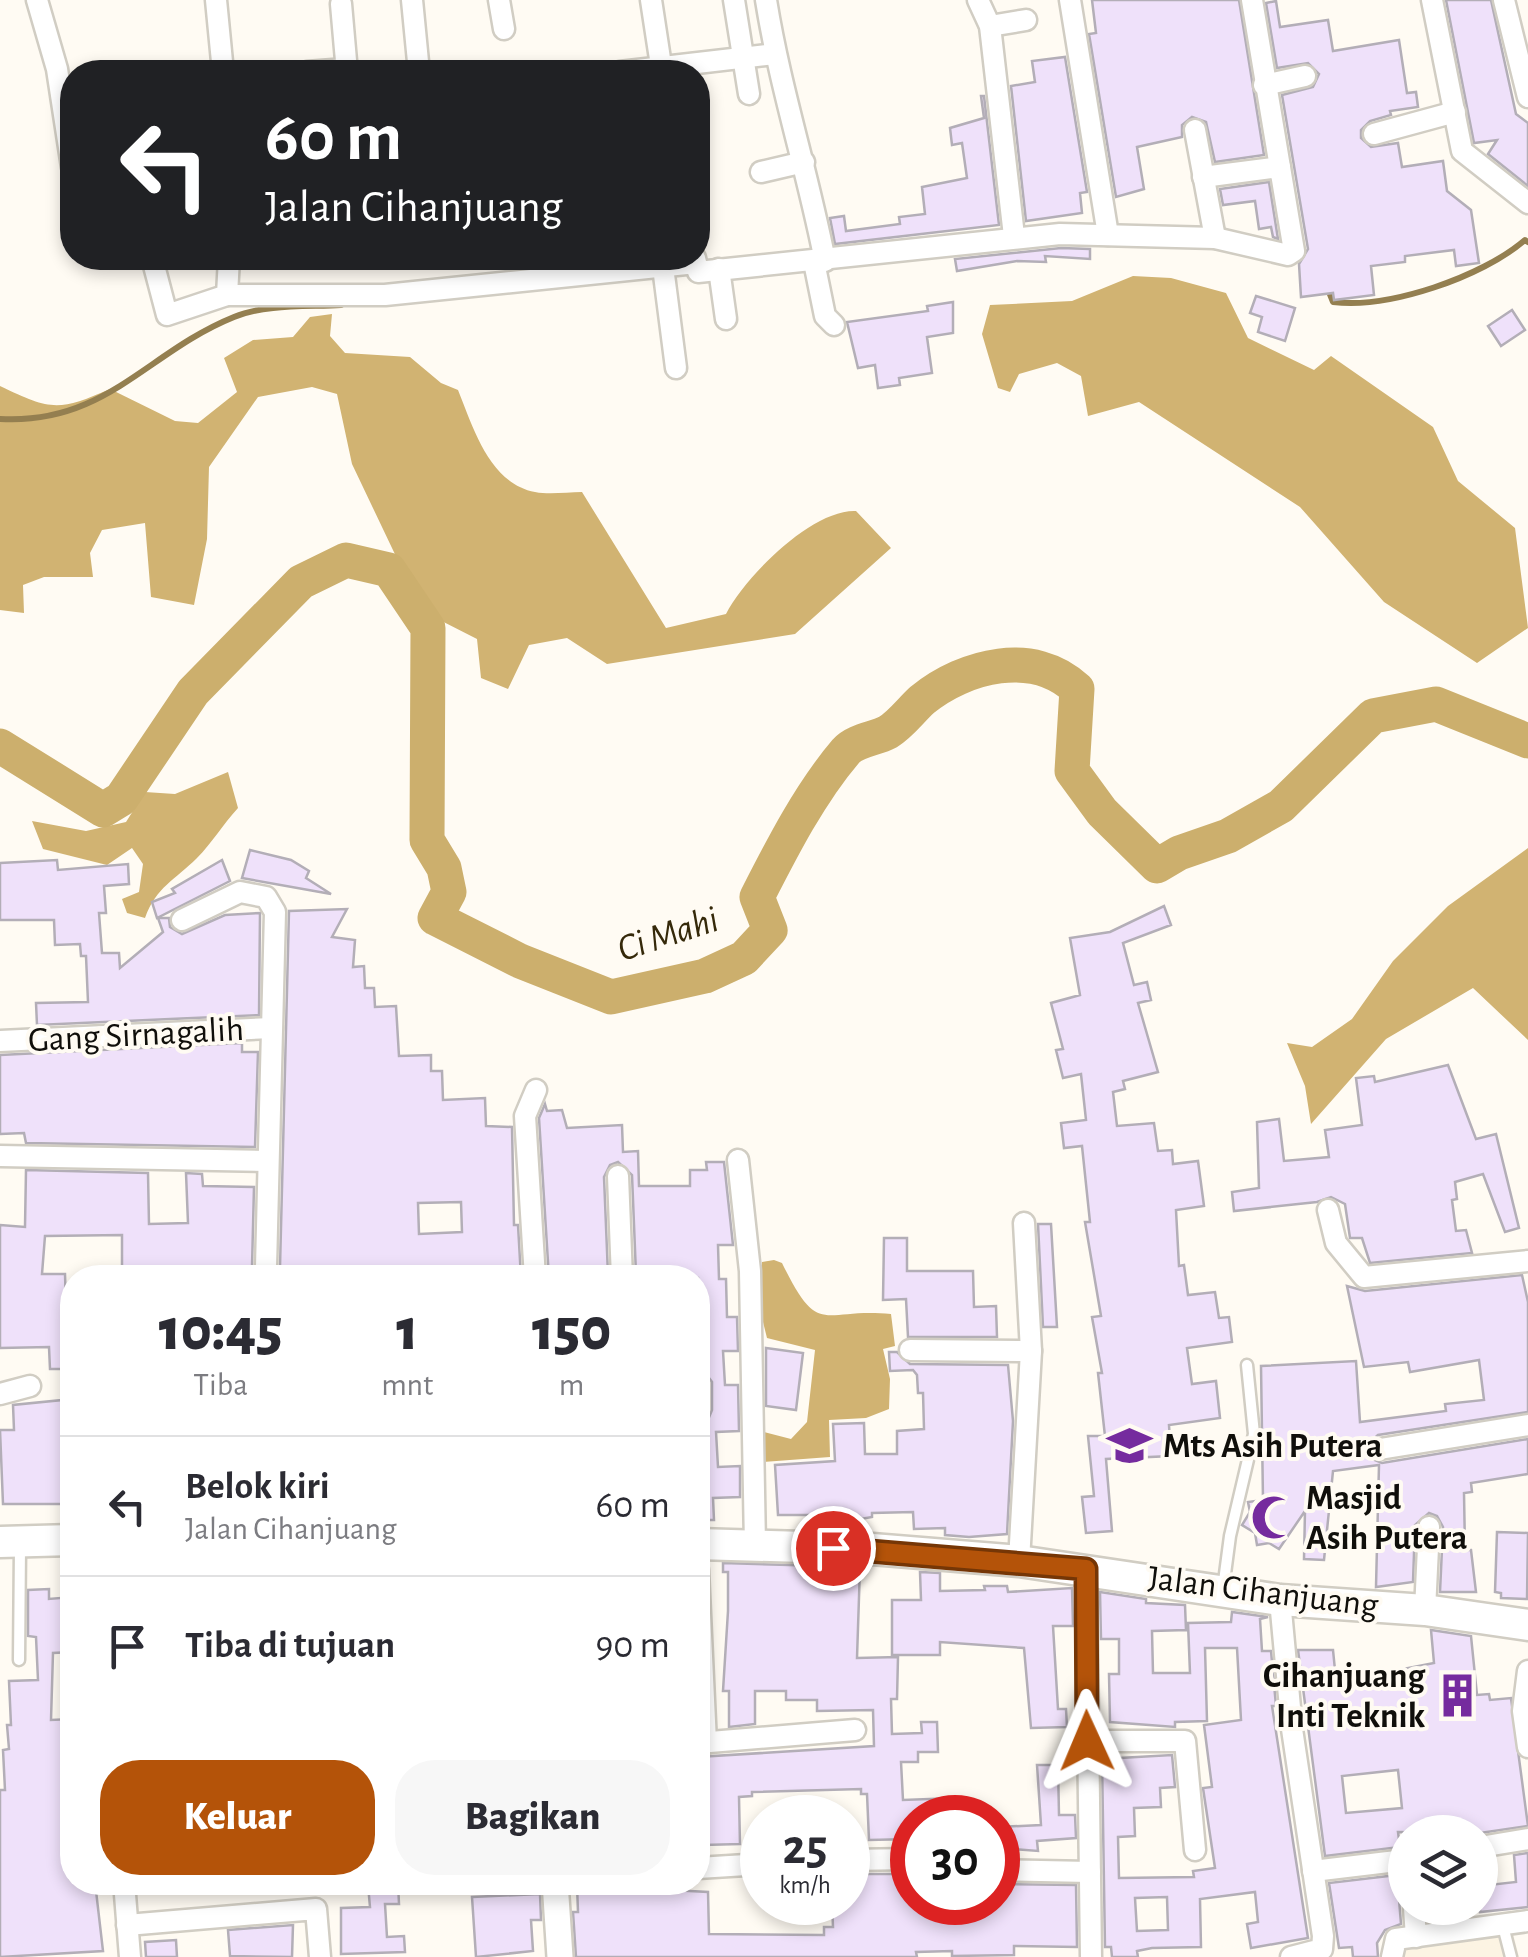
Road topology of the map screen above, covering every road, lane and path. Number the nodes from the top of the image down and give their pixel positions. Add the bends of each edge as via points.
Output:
1 (36, 0) edge
2 (216, 0) edge
3 (412, 0) edge
4 (499, 0) edge
5 (651, 0) edge
6 (734, 0) edge
7 (766, 0) edge
8 (978, 0) edge
9 (1070, 0) edge
10 (1252, 0) edge
11 (1432, 0) edge
12 (1504, 0) edge
13 (341, 4) dead end
14 (1026, 20) dead end
15 (990, 26) junction
16 (504, 29) dead end
17 (775, 54) junction
18 (743, 57) junction
19 (222, 60) edge
20 (345, 60) edge
21 (417, 60) edge
22 (660, 60) edge
23 (710, 62) edge
24 (1305, 76) dead end
25 (1264, 85) junction
26 (60, 89) edge
27 (749, 94) dead end
28 (1528, 96) edge
29 (1454, 112) junction
30 (1196, 130) dead end
31 (1374, 134) dead end
32 (804, 162) junction
33 (1280, 167) junction
34 (760, 172) dead end
35 (1204, 177) junction
36 (1528, 203) edge
37 (1014, 236) junction
38 (1108, 236) junction
39 (1215, 238) junction
40 (819, 261) junction
41 (719, 269) junction
42 (155, 270) edge
43 (228, 270) edge
44 (632, 270) edge
45 (663, 270) edge
46 (698, 270) edge
47 (227, 295) junction
48 (726, 319) dead end
49 (834, 325) dead end
50 (676, 368) dead end
51 (182, 920) dead end
52 (272, 1028) junction
53 (0, 1042) edge
54 (536, 1090) dead end
55 (0, 1156) edge
56 (266, 1160) junction
57 (738, 1160) dead end
58 (618, 1176) dead end
59 (1328, 1210) dead end
60 (1024, 1223) dead end
61 (1528, 1260) edge
62 (266, 1265) edge
63 (534, 1265) edge
64 (621, 1265) edge
65 (910, 1350) dead end
66 (1031, 1351) junction
67 (1247, 1365) dead end
68 (30, 1386) dead end
69 (0, 1394) edge
70 (1528, 1425) edge
71 (1380, 1449) dead end
72 (1429, 1527) dead end
73 (60, 1540) edge
74 (10, 1541) edge
75 (710, 1544) edge
76 (755, 1546) junction
77 (1020, 1562) junction
78 (1086, 1569) junction
79 (1223, 1589) junction
80 (1280, 1600) junction
81 (1426, 1610) junction
82 (1528, 1625) edge
83 (19, 1660) dead end
84 (1528, 1672) edge
85 (855, 1730) dead end
86 (1087, 1741) junction
87 (710, 1742) edge
88 (1528, 1747) edge
89 (1528, 1839) edge
90 (1498, 1844) edge
91 (1195, 1850) dead end
92 (1388, 1862) edge
93 (740, 1865) edge
94 (710, 1867) edge
95 (1020, 1870) edge
96 (1313, 1871) junction
97 (1090, 1872) junction
98 (125, 1895) edge
99 (556, 1895) edge
100 (1528, 1921) edge
101 (127, 1925) junction
102 (1415, 1925) edge
103 (1503, 1926) junction
104 (1416, 1937) junction
105 (130, 1957) edge
106 (320, 1957) edge
107 (560, 1957) edge
108 (1091, 1957) edge
109 (1292, 1957) edge
110 (1392, 1957) edge
111 (1511, 1957) edge

1 - 26 street
2 - 19 street
3 - 21 street
4 - 16 street
5 - 22 street
6 - 18 street
7 - 17 street
8 - 15 street
9 - 38 street
10 - 25 street
11 - 29 street
12 - 28 street
13 - 20 street
14 - 15 street
15 - 37 street
17 - 18 street
17 - 32 street
18 - 23 street
18 - 27 street
24 - 25 street
25 - 33 street
29 - 31 street
29 - 36 street via 1462,150
30 - 35 street
32 - 34 street
32 - 40 street
33 - 35 street
33 - 39 street via 1294,251
35 - 39 street
37 - 38 street
37 - 40 street
38 - 39 street
40 - 41 street
40 - 49 street via 825,316
41 - 46 street
41 - 48 street
42 - 47 street via 168,315
43 - 47 street
44 - 47 street via 384,294
45 - 50 street
51 - 52 street via 240,892 266,897 275,912
52 - 53 street, Gang Sirnagalih
52 - 56 street
54 - 63 street via 525,1116
55 - 56 street
56 - 62 street
57 - 76 street via 750,1272
58 - 64 street
59 - 61 street via 1336,1243 1364,1277
60 - 66 street
65 - 66 street
66 - 77 street
67 - 79 lane via 1254,1434
68 - 69 street
70 - 71 street
72 - 81 street
73 - 74 main road
74 - 83 lane
75 - 76 main road, Jalan Cihanjuang
76 - 77 main road, Jalan Cihanjuang
77 - 78 main road, Jalan Cihanjuang
78 - 79 main road, Jalan Cihanjuang
78 - 86 street
79 - 80 main road, Jalan Cihanjuang
80 - 81 main road, Jalan Cihanjuang
80 - 96 street
81 - 82 main road, Jalan Cihanjuang
84 - 88 street
85 - 87 street
86 - 91 street via 1185,1741
86 - 97 street
89 - 90 street
92 - 96 street
93 - 94 street
95 - 97 street
96 - 109 street via 1322,1949
97 - 108 street
98 - 101 street
99 - 107 street
100 - 103 street
101 - 105 street
101 - 106 street via 316,1909
102 - 104 street
103 - 104 street
103 - 111 lane
104 - 110 street via 1396,1940

